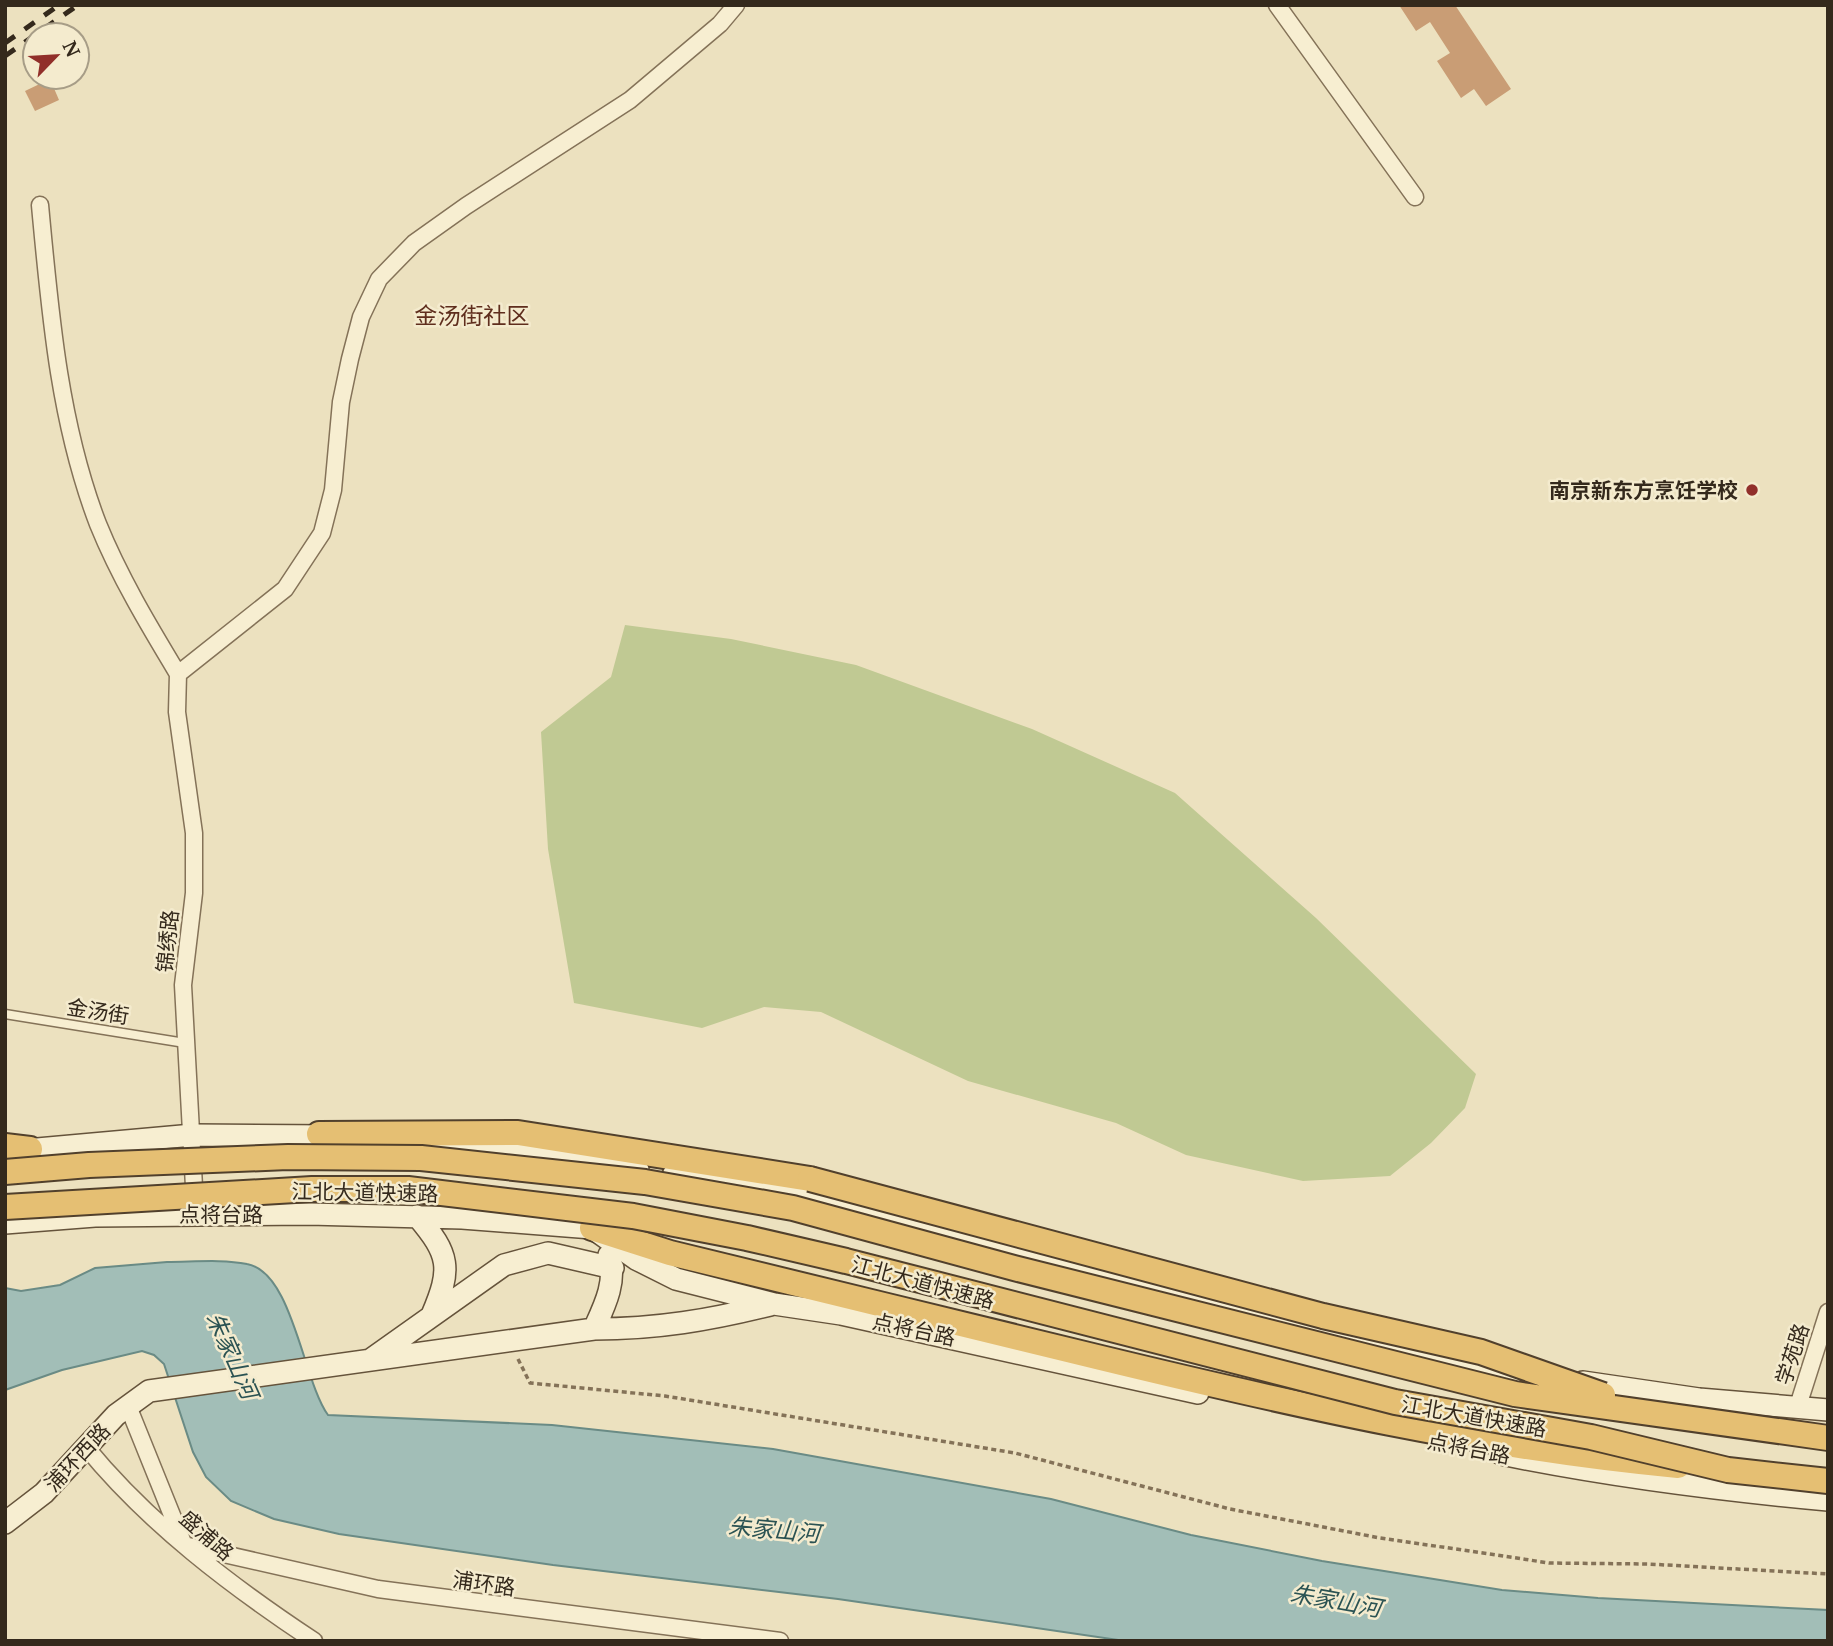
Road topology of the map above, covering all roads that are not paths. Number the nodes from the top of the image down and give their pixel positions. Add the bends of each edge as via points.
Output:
1 (736, 5) edge
2 (1278, 5) edge
3 (1415, 197) dead end
4 (40, 205) dead end
5 (178, 674) junction
6 (5, 1014) edge
7 (185, 1043) junction
8 (319, 1134) junction
9 (192, 1135) junction
10 (5, 1146) edge
11 (30, 1149) junction
12 (5, 1152) edge
13 (5, 1172) edge
14 (5, 1207) edge
15 (195, 1213) junction
16 (416, 1216) junction
17 (5, 1223) edge
18 (592, 1228) junction
19 (613, 1268) junction
20 (774, 1304) junction
21 (1828, 1312) edge
22 (431, 1317) junction
23 (594, 1329) junction
24 (366, 1364) junction
25 (128, 1406) junction
26 (1797, 1409) junction
27 (1828, 1410) edge
28 (1650, 1412) junction
29 (1828, 1438) edge
30 (86, 1447) junction
31 (1728, 1470) junction
32 (1828, 1481) edge
33 (1828, 1500) edge
34 (5, 1523) edge
35 (184, 1545) junction
36 (314, 1641) edge
37 (780, 1641) edge

1 - 5 street via 630,100 466,205 414,243 379,279 361,317 341,402 333,490 322,533 285,589
2 - 3 street
4 - 5 street via 65,411 98,524
5 - 7 street, 锦绣路 via 177,712 194,833 194,893 183,985
6 - 7 lane, 金汤街
7 - 9 street, 锦绣路
8 - 9 main road
8 - 26 main road via 528,1154 776,1191 1448,1364
8 - 28 highway, bridge via 518,1132 810,1179 1322,1316 1481,1352
9 - 11 main road
9 - 15 street, 锦绣路
10 - 11 highway
11 - 12 main road
13 - 28 highway, 江北大道快速路, bridge via 288,1157 421,1158 645,1182 793,1208 1515,1394
14 - 31 highway, 江北大道快速路, bridge via 299,1190 408,1189 633,1216 846,1261 1395,1402 1591,1437
15 - 16 main road, 点将台路
15 - 17 main road, 点将台路
16 - 18 main road, 点将台路
16 - 22 main road via 447,1259 444,1287
18 - 19 main road via 606,1246
18 - 20 main road, 点将台路 via 636,1259 676,1279
18 - 31 highway, bridge via 670,1253 1207,1383 1398,1424 1596,1458
19 - 22 main road via 548,1253 504,1265
19 - 23 main road via 608,1298
20 - 23 main road via 650,1329
20 - 33 main road, 点将台路 via 841,1314 1167,1387 1594,1473
21 - 26 street, 学苑路
22 - 24 main road
23 - 24 main road
24 - 25 main road, 浦环西路 via 149,1391
25 - 30 main road, 浦环西路
25 - 35 street
26 - 27 main road
28 - 29 highway, 江北大道快速路, bridge
30 - 34 main road, 浦环西路 via 44,1493
30 - 35 street, 盛浦路 via 108,1474
31 - 32 highway, 江北大道快速路, bridge
35 - 36 street, 盛浦路
35 - 37 street, 浦环路 via 378,1589

